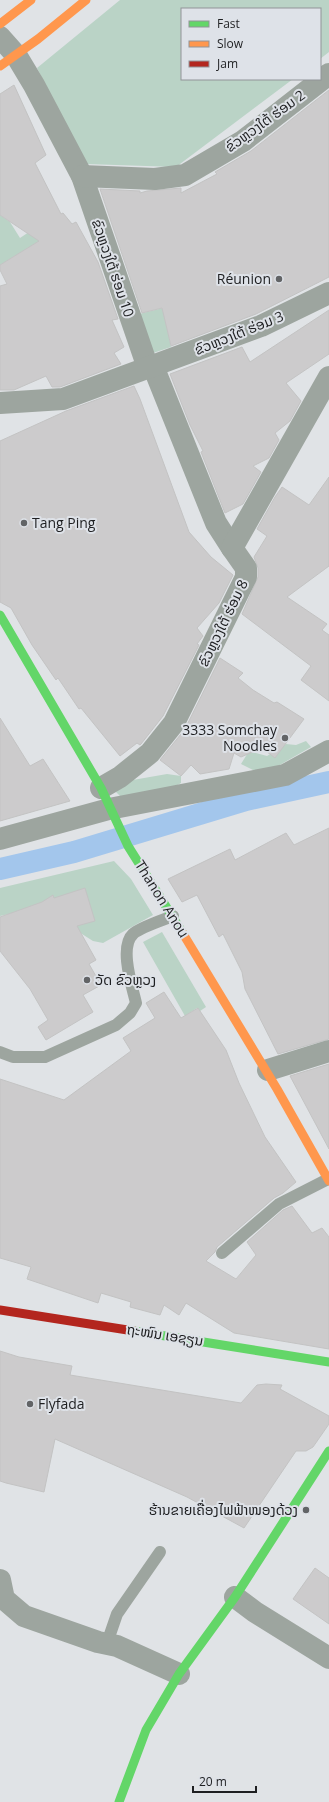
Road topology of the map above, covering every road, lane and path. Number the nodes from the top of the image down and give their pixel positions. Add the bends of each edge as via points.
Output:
1 (31, 0) edge
2 (86, 0) edge
3 (0, 24) edge
4 (0, 37) edge
5 (8, 61) edge
6 (329, 74) edge
7 (82, 176) junction
8 (329, 293) edge
9 (150, 367) junction
10 (329, 377) edge
11 (0, 403) edge
12 (232, 548) junction
13 (0, 615) edge
14 (329, 751) edge
15 (101, 788) junction
16 (109, 809) junction
17 (0, 839) edge
18 (172, 916) junction
19 (329, 1051) edge
20 (0, 1052) edge
21 (268, 1070) junction
22 (328, 1180) edge
23 (222, 1253) dead end
24 (0, 1310) edge
25 (329, 1362) edge
26 (329, 1451) edge
27 (160, 1552) dead end
28 (0, 1580) edge
29 (235, 1597) junction
30 (108, 1643) junction
31 (329, 1658) edge
32 (179, 1674) junction
33 (119, 1802) edge

1 - 3 street
2 - 5 street
4 - 5 street, ຂົວຫຼວງໃຕ້ ຮ່ອມ 10
5 - 7 street, ຂົວຫຼວງໃຕ້ ຮ່ອມ 10 via 34,85
6 - 7 street, ຂົວຫຼວງໃຕ້ ຮ່ອມ 2 via 243,141 185,175 156,178
7 - 9 street, ຂົວຫຼວງໃຕ້ ຮ່ອມ 10
8 - 9 street, ຂົວຫຼວງໃຕ້ ຮ່ອມ 3 via 261,326
9 - 11 street via 63,399
9 - 12 street, ຂົວຫຼວງໃຕ້ ຮ່ອມ 10 via 216,523
10 - 12 street
12 - 15 street, ຂົວຫຼວງໃຕ້ ຮ່ອມ 8 via 246,568 246,577 174,723 150,753 120,777
13 - 15 street, Thanon Anou
14 - 16 street via 285,775
15 - 16 street, Thanon Anou
16 - 17 street
16 - 18 street, Thanon Anou
18 - 20 lane via 133,934 128,942 126,952 136,1003 130,1013 116,1025 45,1057 13,1056
18 - 21 street, Thanon Anou
19 - 21 street
21 - 22 street, Thanon Anou
22 - 23 lane via 279,1204
24 - 25 street, ຖະໜົນ ເອຊຽນ
26 - 29 street
27 - 30 lane via 117,1614
28 - 30 street via 4,1599 24,1616 98,1642
29 - 31 street
29 - 32 street
30 - 32 street
32 - 33 street via 146,1730

